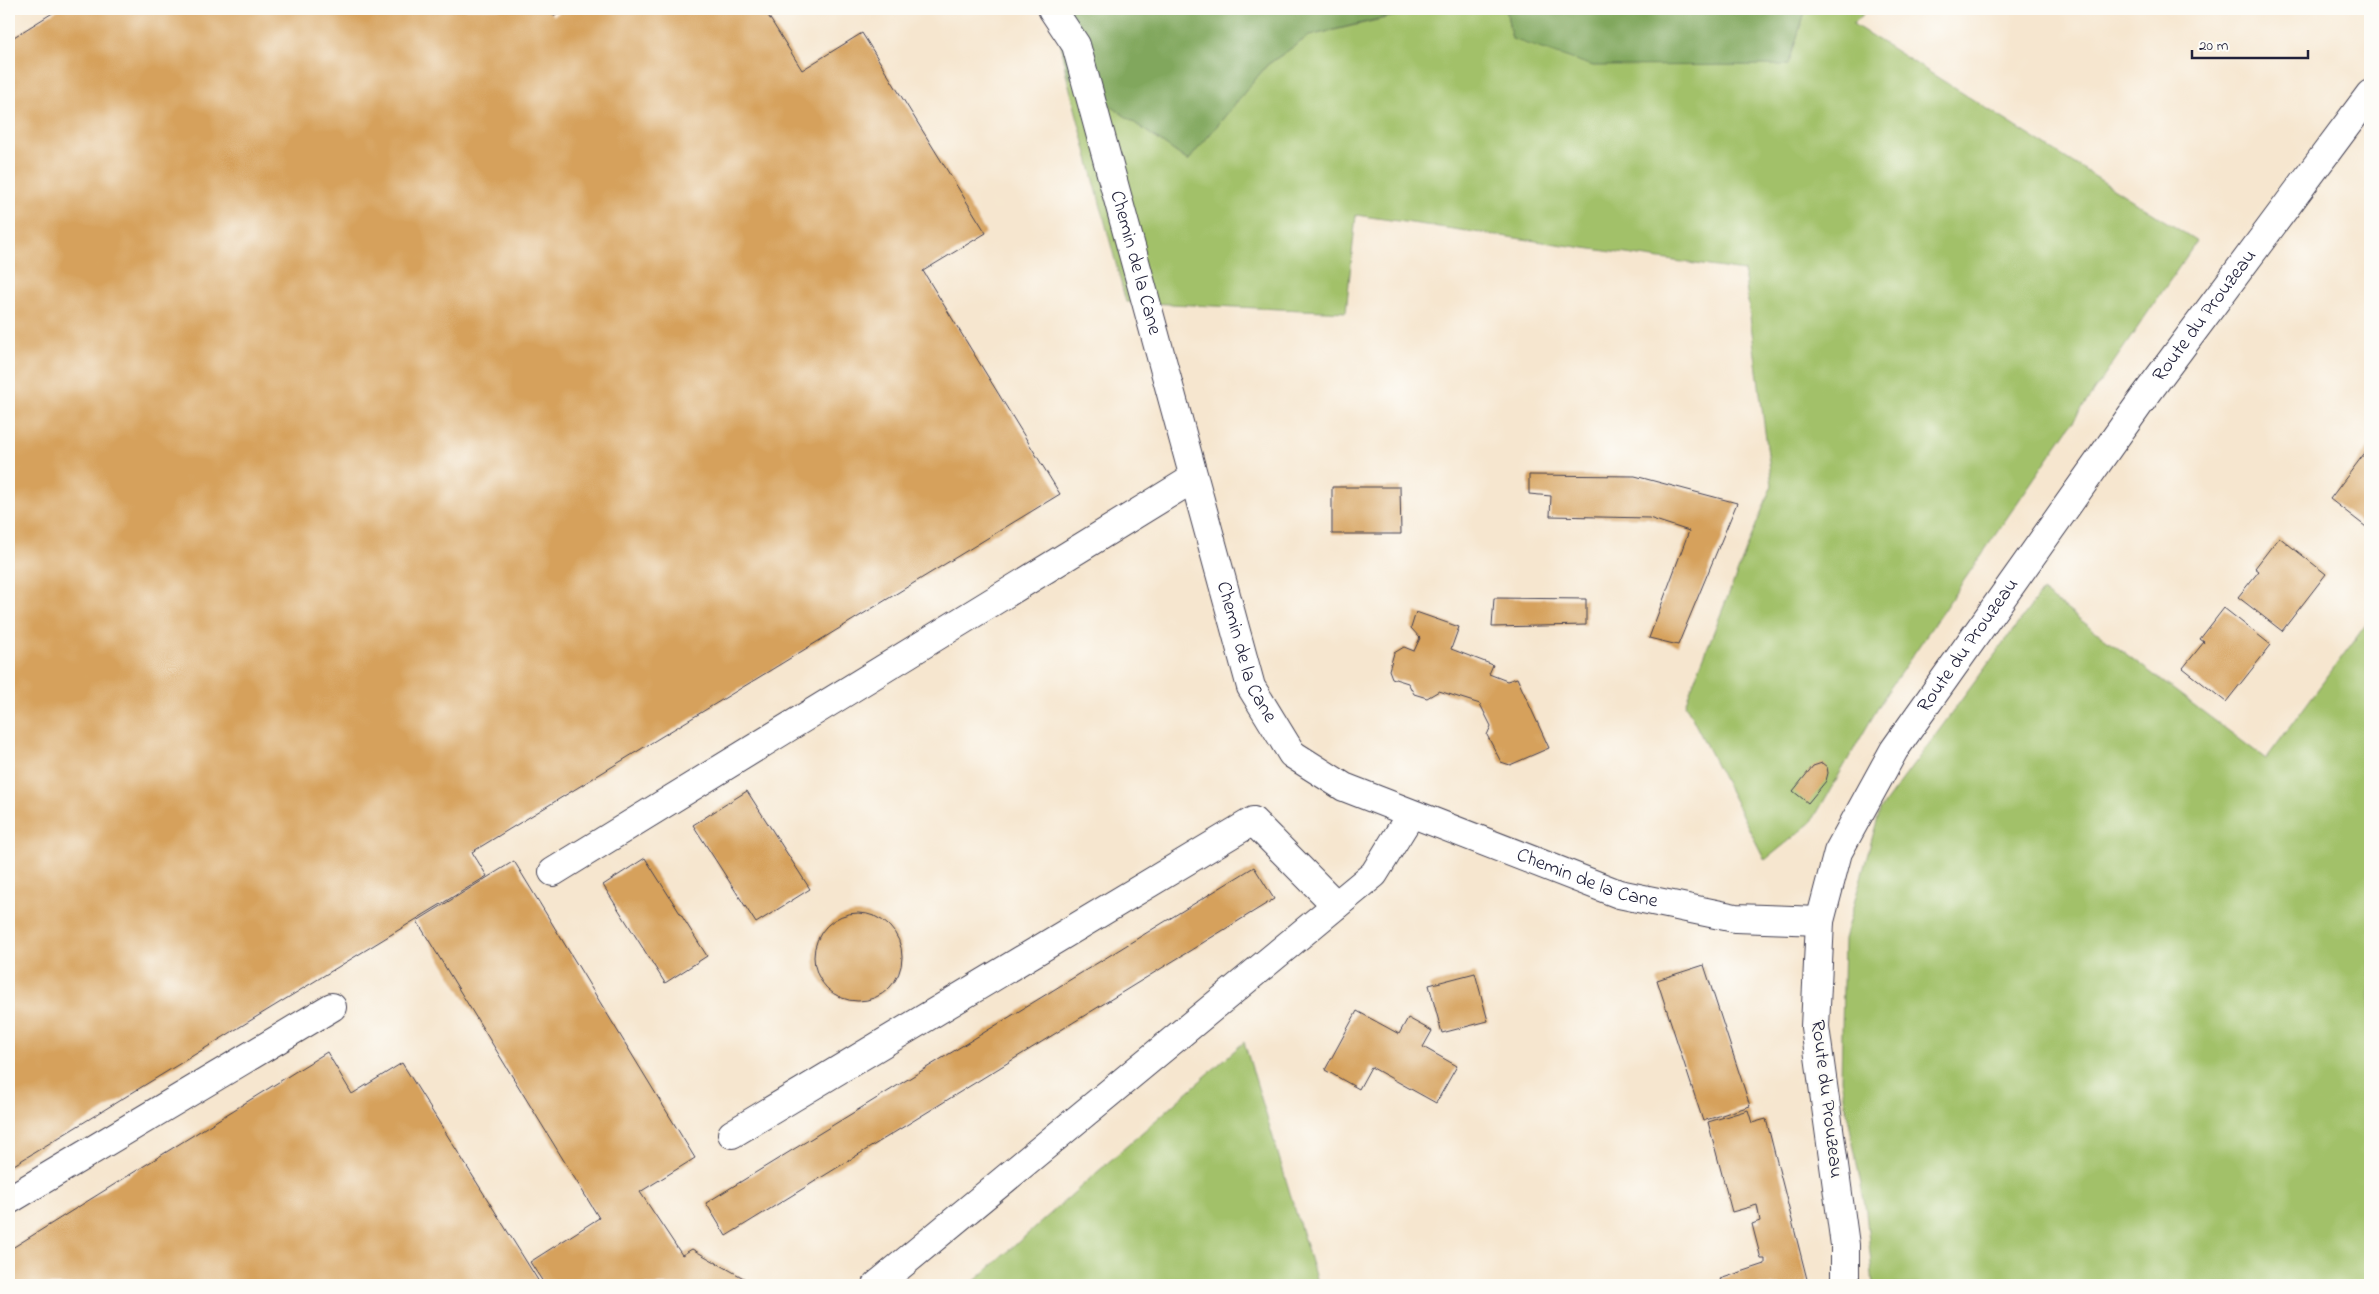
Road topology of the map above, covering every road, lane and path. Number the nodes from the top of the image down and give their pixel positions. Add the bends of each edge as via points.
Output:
1 (1052, 9) edge
2 (2370, 94) edge
3 (1194, 478) junction
4 (1411, 814) junction
5 (553, 872) dead end
6 (1336, 905) junction
7 (1820, 921) junction
8 (332, 1007) dead end
9 (732, 1134) dead end
10 (9, 1200) edge
11 (877, 1285) edge
12 (1845, 1285) edge

1 - 3 street, Chemin de la Cane via 1076,46
2 - 7 street, Route du Prouzeau via 2145,396 1894,750 1838,852
3 - 4 street, Chemin de la Cane via 1251,687 1292,754 1344,787
3 - 5 street
4 - 6 street via 1374,874
4 - 7 street, Chemin de la Cane via 1619,894 1735,918
6 - 9 street via 1253,821
6 - 11 street
7 - 12 street, Route du Prouzeau via 1815,1027 1846,1245
8 - 10 street

